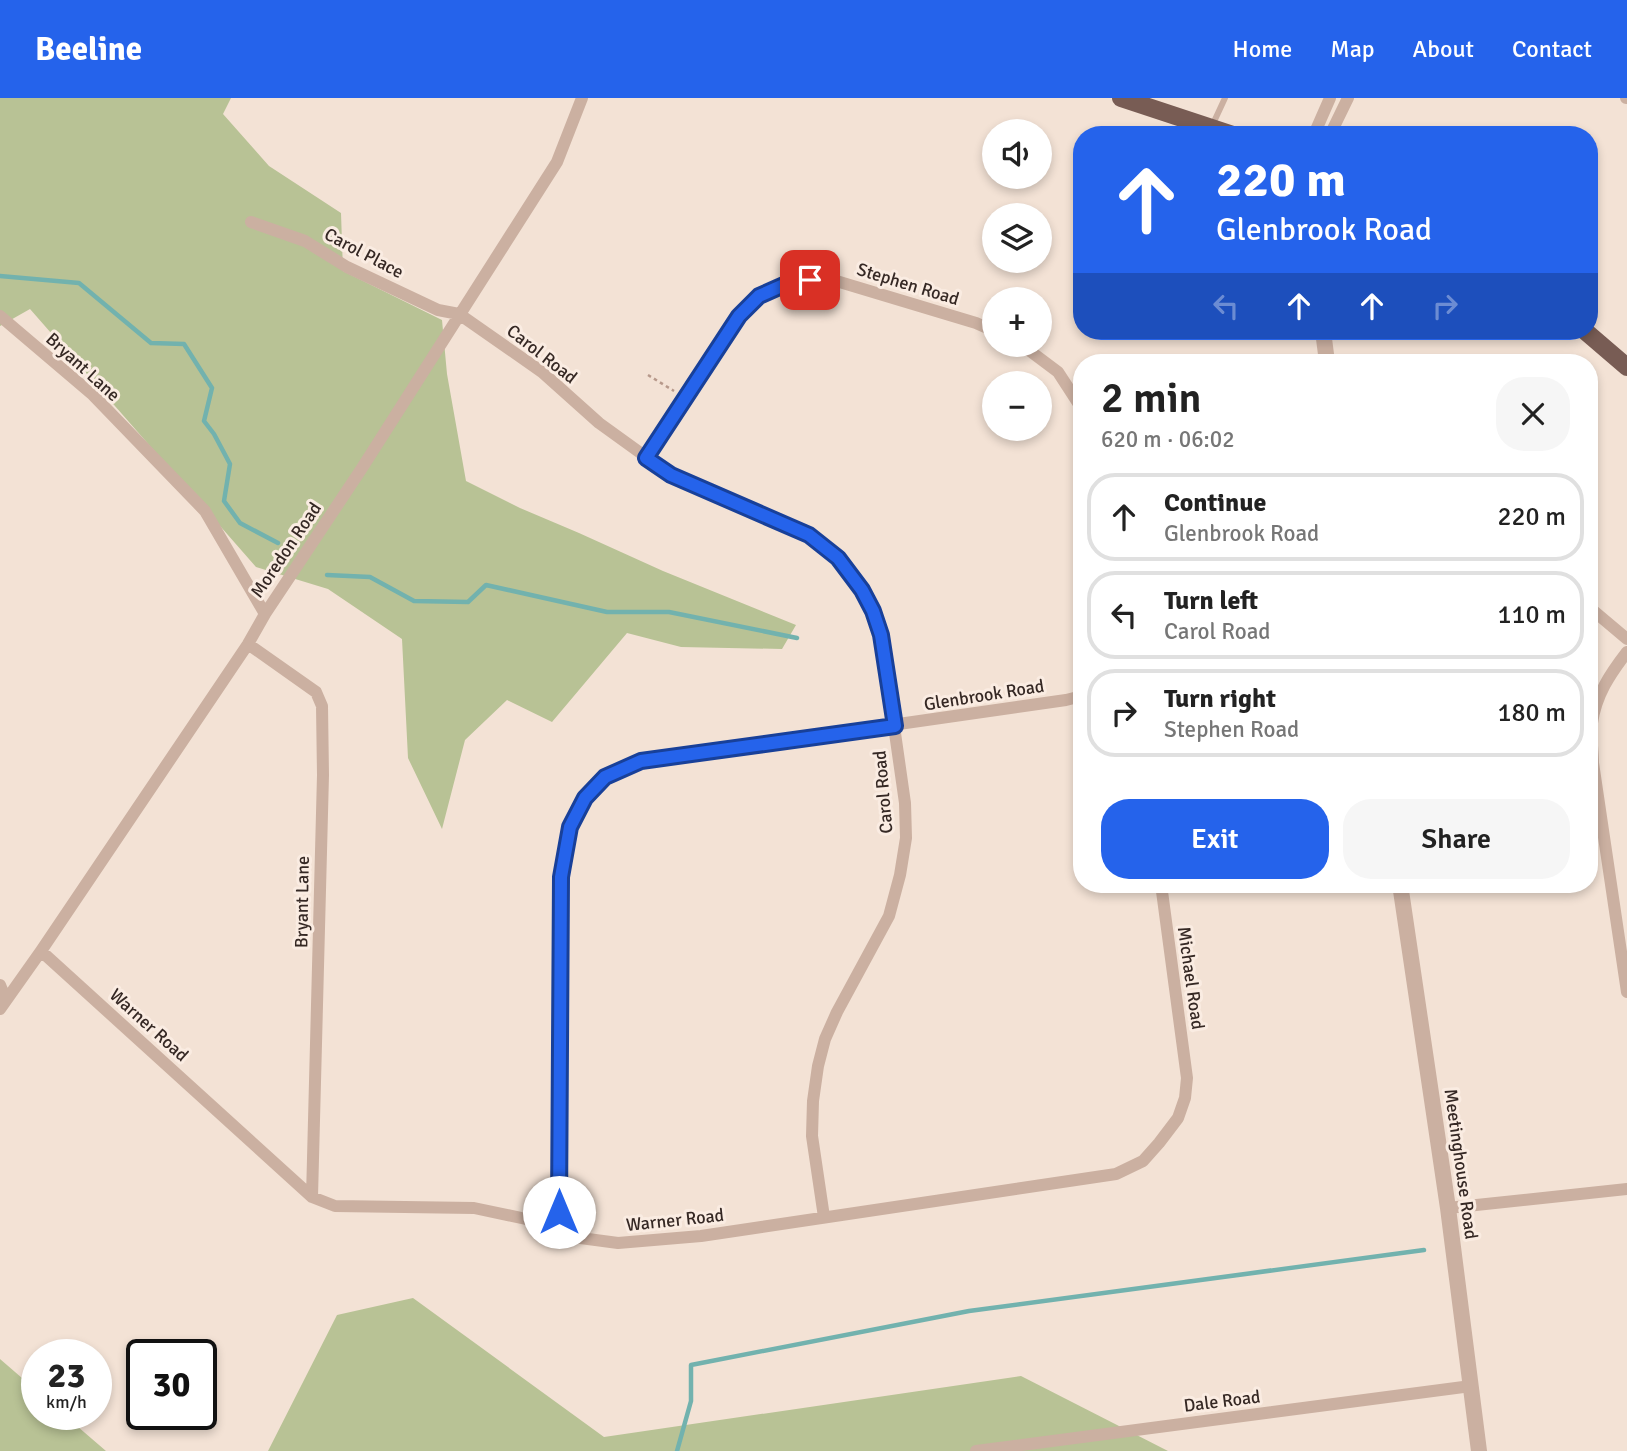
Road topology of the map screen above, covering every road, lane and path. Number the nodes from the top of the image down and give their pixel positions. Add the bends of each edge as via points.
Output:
1 (582, 98) edge
2 (1121, 98) edge
3 (1225, 98) edge
4 (1330, 98) edge
5 (1348, 98) edge
6 (1208, 126) edge
7 (1211, 126) edge
8 (1318, 126) edge
9 (1334, 126) edge
10 (251, 222) dead end
11 (459, 314) junction
12 (0, 316) edge
13 (982, 326) edge
14 (1596, 340) edge
15 (1038, 357) edge
16 (1627, 366) edge
17 (648, 375) dead end
18 (677, 393) dead end
19 (1073, 395) edge
20 (646, 458) junction
21 (264, 614) junction
22 (1598, 615) edge
23 (1627, 639) edge
24 (248, 644) junction
25 (1627, 652) edge
26 (1073, 698) edge
27 (1598, 699) edge
28 (895, 726) junction
29 (1598, 796) edge
30 (1162, 893) edge
31 (1401, 893) edge
32 (41, 951) junction
33 (0, 985) edge
34 (1627, 990) edge
35 (3, 1005) edge
36 (1187, 1077) joint
37 (1627, 1189) edge
38 (312, 1197) junction
39 (1448, 1208) junction
40 (824, 1217) junction
41 (559, 1226) junction
42 (1471, 1386) junction
43 (979, 1451) edge
44 (1479, 1451) edge

1 - 11 street, Moredon Road via 557,162
2 - 6 main road
3 - 7 lane
4 - 8 street
5 - 9 street
10 - 11 street, Carol Place via 305,241 347,267 438,310
11 - 20 street, Carol Road via 542,372
11 - 21 street, Moredon Road
12 - 21 street, Bryant Lane via 93,396 205,511
13 - 20 street, Stephen Road via 833,280 786,284 759,296 739,316
14 - 16 main road
15 - 19 street via 1058,372
17 - 18 path
20 - 28 street, Carol Road via 671,475 809,535 838,558 873,611
21 - 24 street, Moredon Road
22 - 23 street
24 - 32 street, Moredon Road
24 - 38 street, Bryant Lane via 316,692 322,706
25 - 27 street
26 - 28 street, Glenbrook Road
28 - 40 street, Carol Road via 905,803 900,875 889,916 837,1012 818,1066 813,1136
28 - 41 street, Glenbrook Road via 641,761 605,777 585,798 570,827 561,877
29 - 34 street
30 - 36 street, Michael Road
31 - 39 street, Meetinghouse Road
32 - 35 street, Moredon Road
32 - 38 street, Warner Road
33 - 35 street
36 - 40 street, Warner Road via 1178,1118 1143,1161 1116,1174
37 - 39 street
38 - 41 street, Warner Road via 335,1206 474,1208
39 - 42 street, Meetinghouse Road
40 - 41 street, Warner Road via 618,1243 573,1237
42 - 43 street, Dale Road
42 - 44 street, Meetinghouse Road

